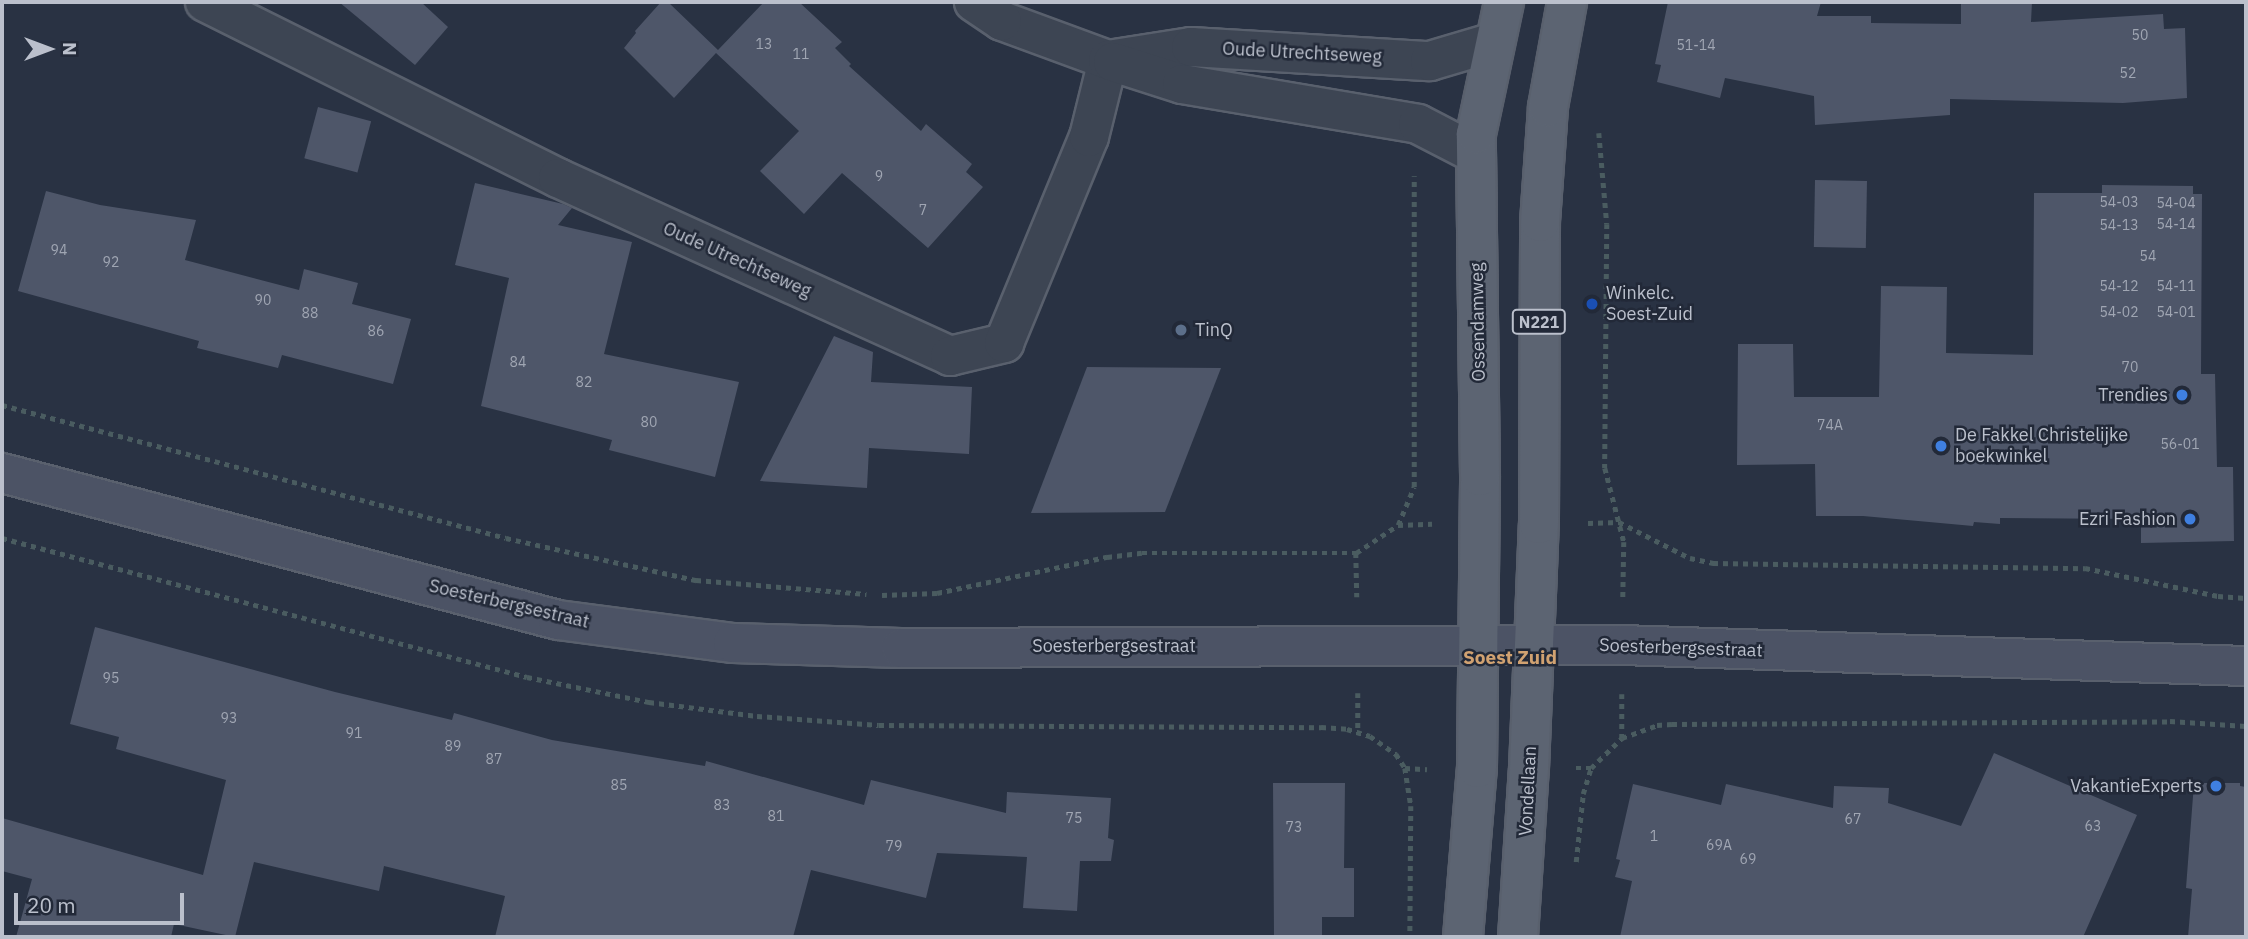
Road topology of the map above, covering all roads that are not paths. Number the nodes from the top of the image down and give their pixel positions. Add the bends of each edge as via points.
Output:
1 (205, 2) edge
2 (974, 2) edge
3 (1504, 2) edge
4 (1567, 2) edge
5 (1494, 42) junction
6 (1108, 60) junction
7 (1476, 154) junction
8 (2, 472) edge
9 (1478, 645) junction
10 (1535, 645) junction
11 (2246, 666) edge
12 (1463, 937) edge
13 (1518, 937) edge

1 - 6 street, Oude Utrechtseweg via 558,178 950,356 1004,343 1089,137
2 - 6 street, Oude Utrechtseweg via 1002,21
3 - 5 main road, Ossendamweg
4 - 10 main road, N221 via 1548,107 1540,222
5 - 6 street, Oude Utrechtseweg via 1430,61 1191,47
5 - 7 main road, Ossendamweg
6 - 7 street, Oude Utrechtseweg via 1182,84 1418,124
7 - 9 main road, Ossendamweg
8 - 9 main road, Soesterbergsestraat via 558,620 733,643 901,648
9 - 10 main road, Soesterbergsestraat
9 - 12 main road via 1477,768
10 - 11 main road, Soesterbergsestraat
10 - 13 main road, Vondellaan / N221

